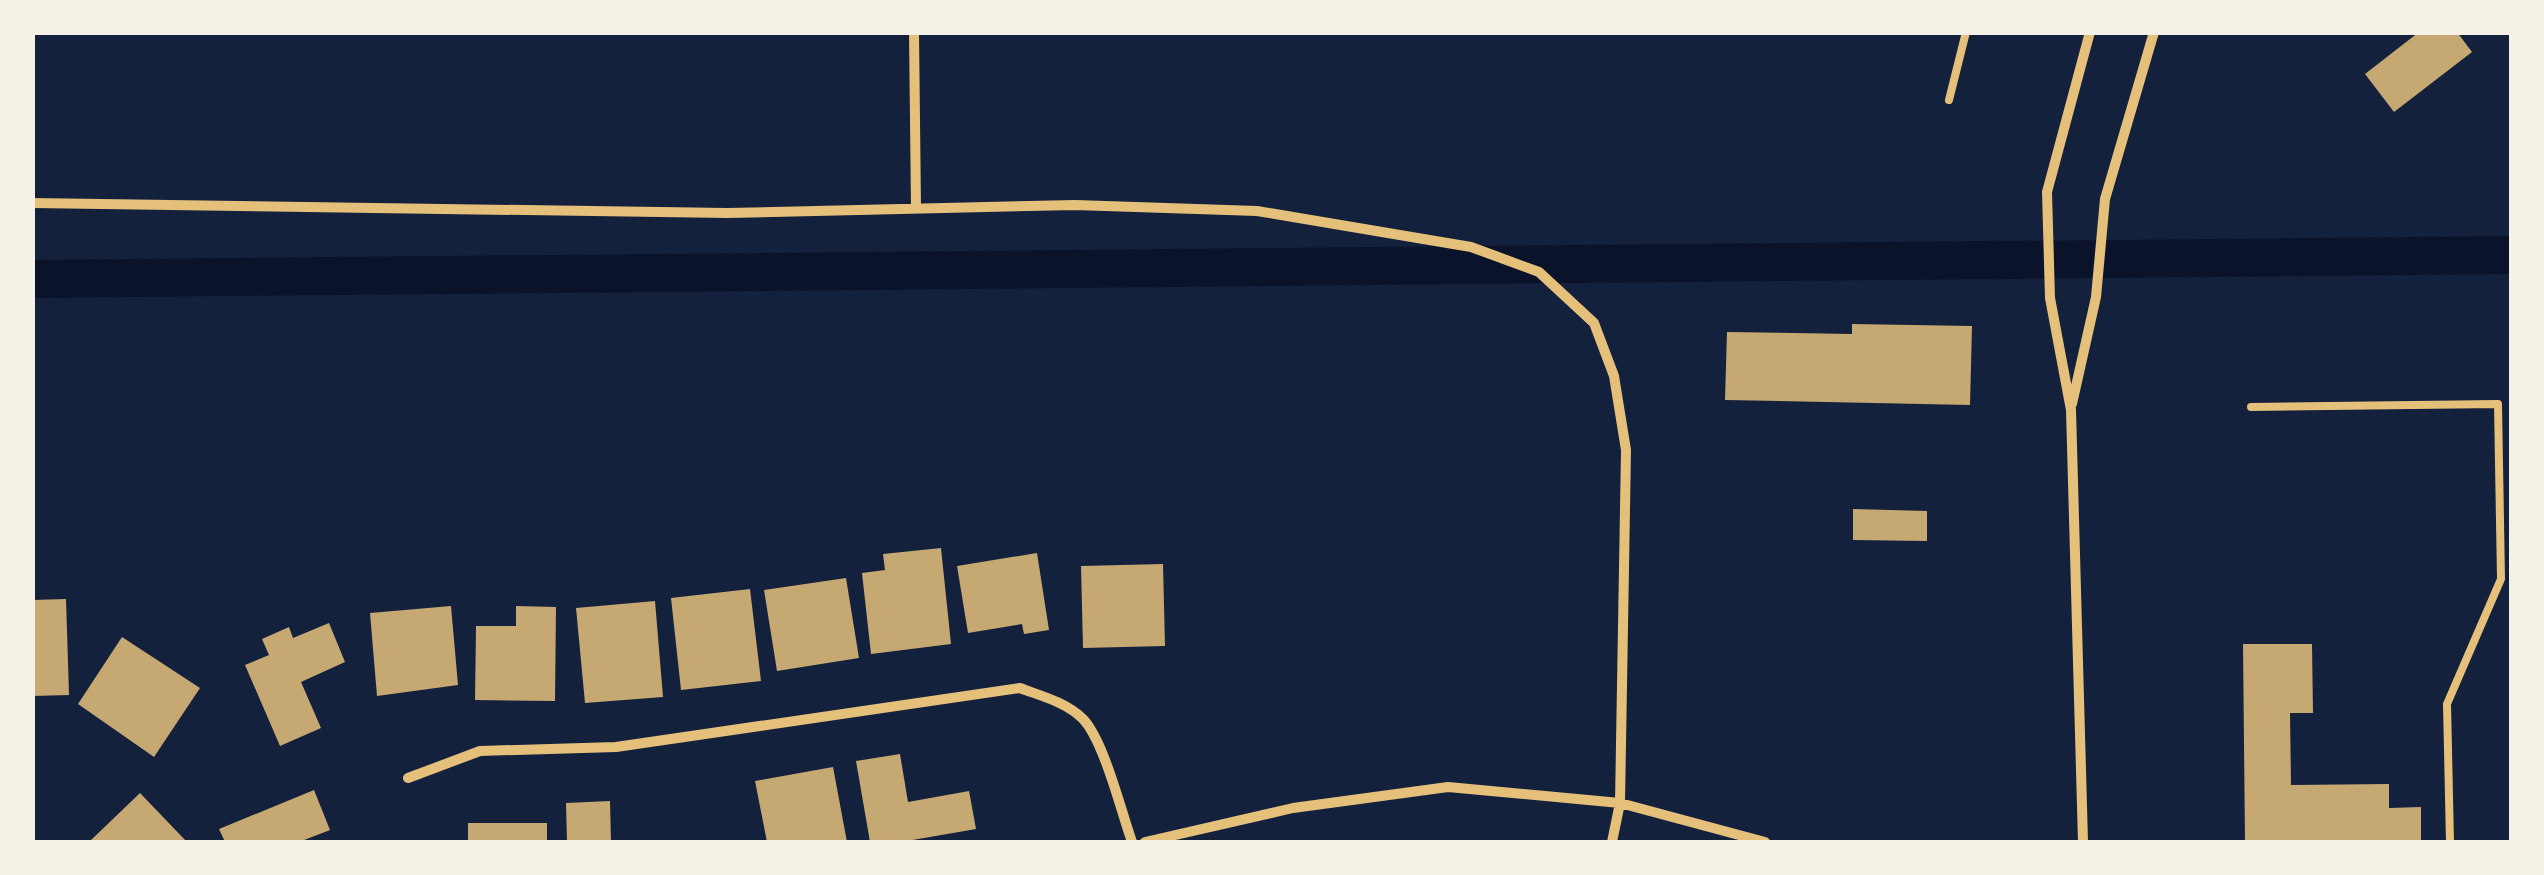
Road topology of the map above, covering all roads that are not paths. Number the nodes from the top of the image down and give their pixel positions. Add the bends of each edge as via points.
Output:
1 (914, 32) edge
2 (1966, 32) edge
3 (2090, 32) edge
4 (2154, 32) edge
5 (1949, 100) dead end
6 (32, 203) edge
7 (916, 208) junction
8 (2251, 406) dead end
9 (2071, 410) junction
10 (408, 778) dead end
11 (1620, 802) junction
12 (1132, 842) edge
13 (1145, 842) edge
14 (1612, 842) edge
15 (1765, 842) edge
16 (2083, 842) edge
17 (2450, 842) edge

1 - 7 street
2 - 5 lane
3 - 9 street via 2048,192 2050,298
4 - 9 street via 2105,199 2096,297
6 - 7 street via 727,212
7 - 11 street via 1257,211 1471,246 1540,272 1594,323 1614,376 1626,450
8 - 17 lane via 2498,404 2501,579 2446,704
9 - 16 street
10 - 12 street via 480,751 616,747 1020,688 1084,720
11 - 13 street via 1448,787 1293,808
11 - 14 street
11 - 15 street

